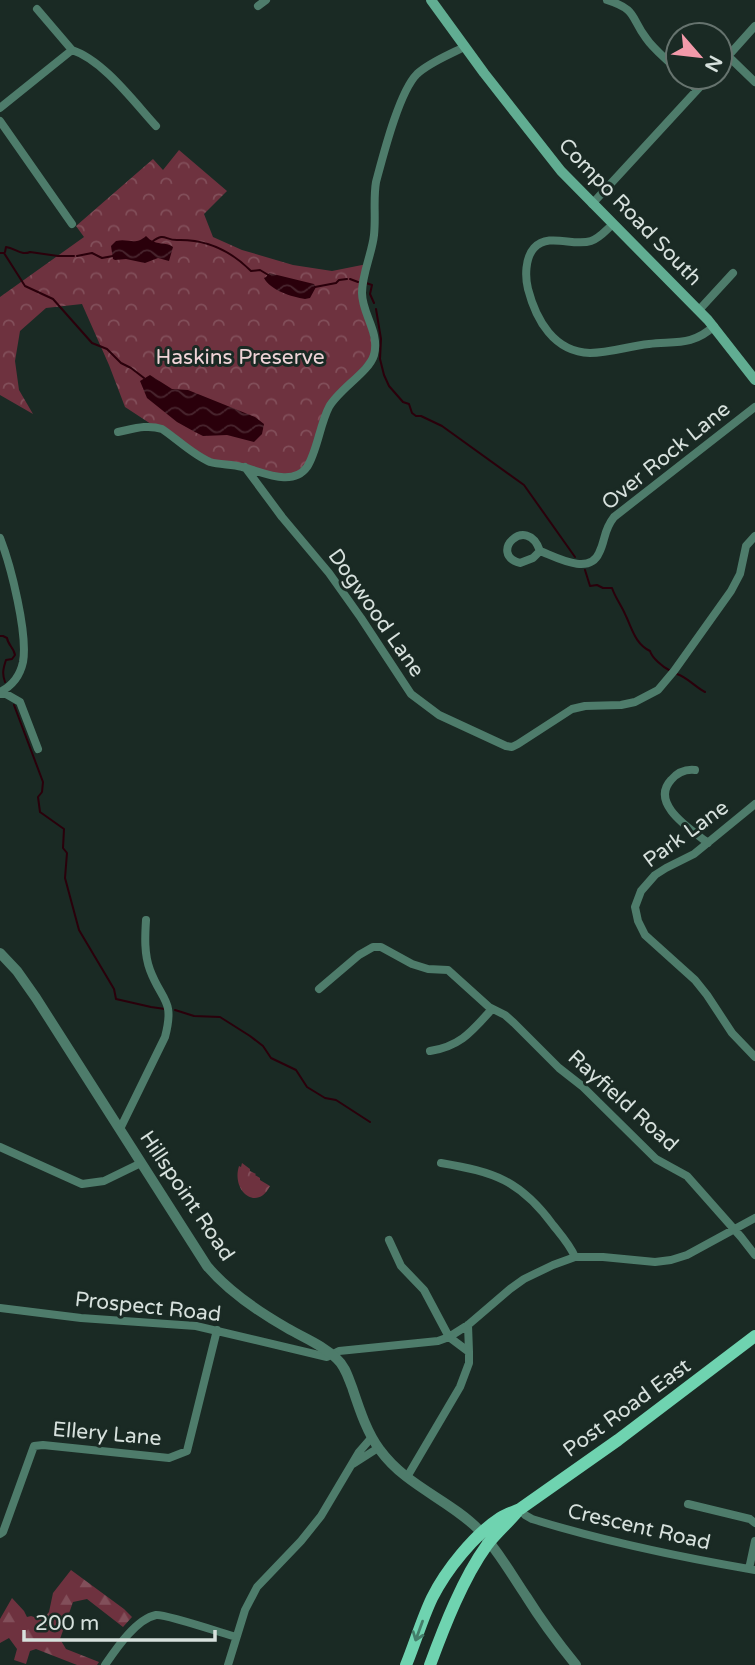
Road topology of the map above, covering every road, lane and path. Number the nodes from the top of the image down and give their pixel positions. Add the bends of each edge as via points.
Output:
1 (266, 0) edge
2 (431, 0) edge
3 (607, 0) edge
4 (258, 6) dead end
5 (37, 9) dead end
6 (755, 26) edge
7 (464, 47) junction
8 (734, 49) edge
9 (72, 50) junction
10 (664, 57) edge
11 (734, 62) edge
12 (755, 82) edge
13 (696, 91) edge
14 (0, 108) edge
15 (0, 121) edge
16 (156, 126) dead end
17 (592, 204) junction
18 (72, 224) dead end
19 (612, 225) junction
20 (733, 273) dead end
21 (699, 310) junction
22 (714, 326) junction
23 (755, 380) edge
24 (755, 407) edge
25 (118, 432) dead end
26 (245, 467) junction
27 (269, 475) junction
28 (260, 488) junction
29 (755, 536) edge
30 (0, 538) edge
31 (540, 551) dead end
32 (5, 689) edge
33 (38, 749) dead end
34 (695, 770) dead end
35 (755, 804) edge
36 (708, 843) junction
37 (146, 920) dead end
38 (0, 953) edge
39 (319, 989) dead end
40 (492, 1009) junction
41 (430, 1051) dead end
42 (755, 1057) edge
43 (120, 1129) junction
44 (0, 1147) edge
45 (141, 1163) junction
46 (441, 1163) dead end
47 (755, 1218) edge
48 (734, 1229) junction
49 (389, 1240) dead end
50 (755, 1255) edge
51 (575, 1257) junction
52 (0, 1308) edge
53 (468, 1325) junction
54 (217, 1330) junction
55 (755, 1336) edge
56 (449, 1337) junction
57 (469, 1352) junction
58 (332, 1354) junction
59 (372, 1437) junction
60 (378, 1448) junction
61 (350, 1465) junction
62 (407, 1477) junction
63 (688, 1504) dead end
64 (520, 1509) junction
65 (755, 1523) edge
66 (0, 1534) edge
67 (486, 1537) junction
68 (755, 1541) edge
69 (752, 1570) edge
70 (435, 1592) junction
71 (455, 1605) junction
72 (236, 1637) junction
73 (106, 1665) edge
74 (228, 1665) edge
75 (407, 1665) edge
76 (430, 1665) edge
77 (576, 1665) edge

1 - 4 street
2 - 7 main road, Compo Road South
3 - 10 street via 635,16 645,38
5 - 9 street
6 - 8 street
7 - 17 main road, Compo Road South via 555,165
7 - 27 street via 429,65 412,80 384,151 362,293 375,339 373,358 329,407 306,469 288,478
9 - 14 street
9 - 16 street via 97,63
11 - 12 street
13 - 17 street
15 - 18 street
17 - 19 main road, Compo Road South
19 - 21 main road, Compo Road South
19 - 22 street via 590,241 549,241 530,253 526,274 533,307 555,340 572,350 594,353 682,343
20 - 21 street
21 - 22 main road, Compo Road South
22 - 23 main road, Compo Road South
24 - 31 street, Over Rock Lane via 614,517 595,559 577,564
25 - 26 street via 154,426 209,461
26 - 27 street
26 - 28 street, Dogwood Lane
27 - 28 street
28 - 29 street, Dogwood Lane via 329,573 411,694 439,715 512,747 572,709 635,702 658,690 732,591 746,546
30 - 32 street via 11,571 23,643 22,667
32 - 33 street via 20,702
34 - 36 street via 672,779 664,800
35 - 36 street, Park Lane
36 - 42 street, Park Lane via 650,880 637,899 636,916 645,935 695,980
37 - 43 street via 146,955 170,1011 169,1022
38 - 43 street, Hillspoint Road via 26,982
39 - 40 street, Rayfield Road via 359,955 381,947 412,964 448,970
40 - 41 street via 458,1042
40 - 48 street, Rayfield Road via 514,1023 656,1159 687,1176
43 - 45 street, Hillspoint Road
44 - 45 street via 82,1184 104,1181
45 - 58 street, Hillspoint Road via 217,1277 270,1317
46 - 51 street via 512,1184 542,1210
47 - 48 street
48 - 50 street, Rayfield Road
48 - 51 street via 671,1260
49 - 56 street
51 - 53 street via 524,1279
52 - 54 street, Prospect Road
53 - 56 street
53 - 57 street
54 - 58 street, Prospect Road via 327,1357
54 - 66 street, Ellery Lane via 187,1451 169,1458 36,1445
55 - 64 main road, Post Road East
56 - 57 street
56 - 58 street, Prospect Road
57 - 62 street via 460,1387
58 - 59 street, Hillspoint Road via 343,1365
59 - 60 street, Hillspoint Road
59 - 61 street
60 - 61 street
60 - 62 street, Hillspoint Road
61 - 72 street via 321,1516 257,1587
62 - 67 street, Hillspoint Road
63 - 65 street
64 - 67 main road, Post Road East via 502,1516
64 - 69 street, Crescent Road via 532,1519 589,1536
67 - 70 main road, Post Road East via 450,1569
67 - 71 main road, Post Road East
67 - 77 street, Hillspoint Road
68 - 69 street
70 - 71 main road
70 -> 75 main road, Post Road East
71 - 76 main road, Post Road East
72 - 73 street via 158,1615 136,1627
72 - 74 street

